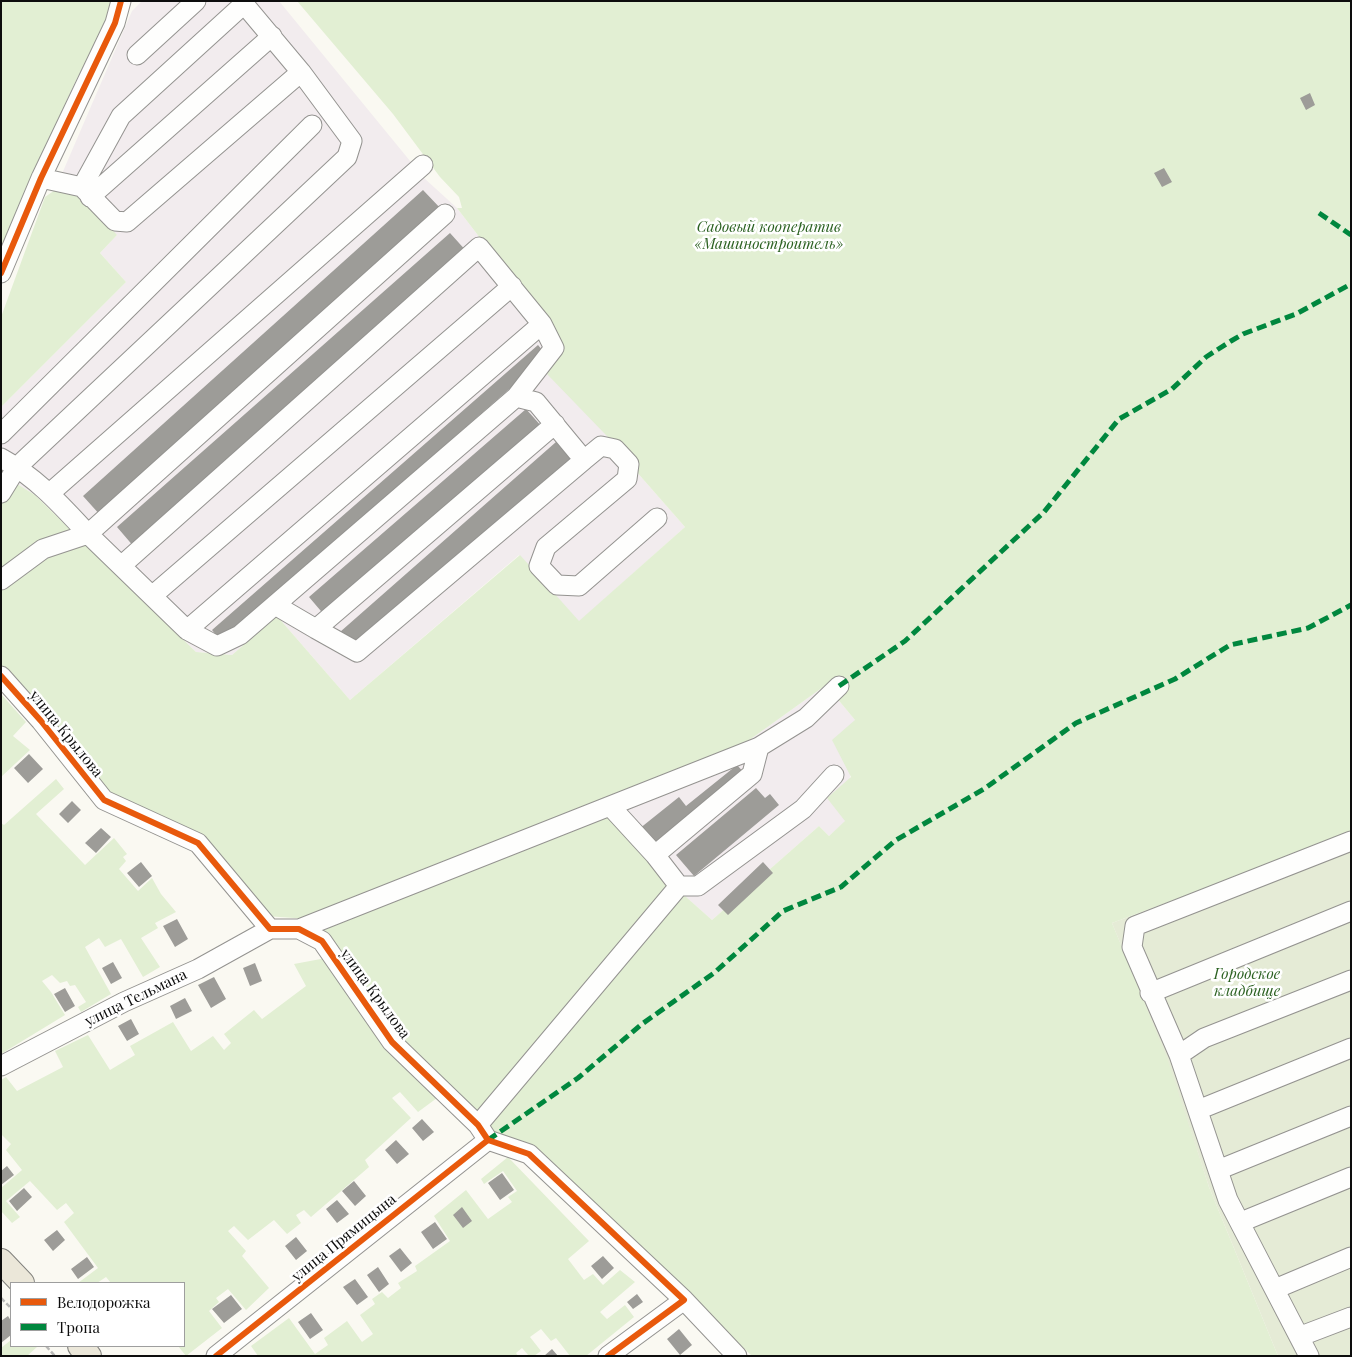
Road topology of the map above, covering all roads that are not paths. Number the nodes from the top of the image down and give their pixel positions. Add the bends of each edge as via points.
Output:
1 (121, 1) edge
2 (196, 1) edge
3 (245, 3) edge
4 (272, 36) junction
5 (137, 55) dead end
6 (301, 72) junction
7 (312, 125) dead end
8 (423, 165) dead end
9 (41, 178) junction
10 (86, 192) junction
11 (445, 214) dead end
12 (1, 273) edge
13 (512, 286) junction
14 (542, 324) junction
15 (516, 397) junction
16 (555, 424) junction
17 (1, 434) edge
18 (584, 460) junction
19 (9, 462) edge
20 (1, 493) edge
21 (50, 493) junction
22 (657, 518) dead end
23 (88, 534) junction
24 (121, 566) junction
25 (1, 580) edge
26 (152, 596) junction
27 (275, 605) junction
28 (316, 629) junction
29 (187, 630) junction
30 (1, 676) edge
31 (839, 686) dead end
32 (759, 747) junction
33 (834, 775) dead end
34 (611, 807) junction
35 (1351, 841) edge
36 (655, 855) junction
37 (679, 886) junction
38 (1351, 911) edge
39 (270, 929) junction
40 (299, 929) junction
41 (1351, 980) edge
42 (1150, 994) junction
43 (1351, 1048) edge
44 (1179, 1055) junction
45 (1, 1066) edge
46 (1198, 1110) junction
47 (1351, 1116) edge
48 (483, 1132) junction
49 (1218, 1170) junction
50 (1351, 1177) edge
51 (1240, 1222) junction
52 (1351, 1256) edge
53 (1, 1261) edge
54 (21, 1282) edge
55 (1275, 1289) junction
56 (684, 1300) junction
57 (1351, 1317) edge
58 (1301, 1336) junction
59 (216, 1356) edge
60 (608, 1356) edge
61 (737, 1356) edge
62 (1309, 1356) edge

1 - 9 street via 115,23
2 - 5 street
3 - 4 street
3 - 10 street via 121,116
4 - 6 street
4 - 10 street
6 - 10 street via 127,222 115,221
6 - 19 street via 352,141 348,157
7 - 17 street
8 - 21 street
9 - 10 street
9 - 12 street
11 - 23 street
13 - 14 street
13 - 24 street via 479,247
13 - 26 street
14 - 15 street via 554,348
14 - 29 street
15 - 16 street via 536,402
15 - 27 street
16 - 18 street
16 - 28 street
18 - 22 street via 600,446 615,448 629,464 627,478 546,547 540,566 556,585 579,586
18 - 28 street via 357,652
19 - 20 street
19 - 21 street
21 - 23 street
23 - 24 street
23 - 25 street via 43,549
24 - 26 street
26 - 29 street
27 - 28 street
27 - 29 street via 240,635 217,646
30 - 39 street, улица Крылова via 104,800 198,843
31 - 32 street via 806,718
32 - 34 street
32 - 36 street via 752,774
33 - 37 street via 803,809 698,886
34 - 36 street
34 - 40 street
35 - 42 street via 1136,926 1132,947
36 - 37 street
37 - 48 street, улица Прямицына
38 - 42 street
39 - 40 street, улица Крылова
39 - 45 street, улица Тельмана
40 - 48 street, улица Крылова via 322,941 392,1042
41 - 44 street via 1204,1038
42 - 44 street
43 - 46 street
44 - 46 street
46 - 49 street
47 - 49 street
48 - 56 street, улица Крылова via 529,1154
48 - 59 street, улица Прямицына
49 - 51 street
50 - 51 street
51 - 55 street
52 - 55 street
53 - 54 main road
55 - 58 street
56 - 60 street
56 - 61 street, улица Крылова
57 - 58 street
58 - 62 street

